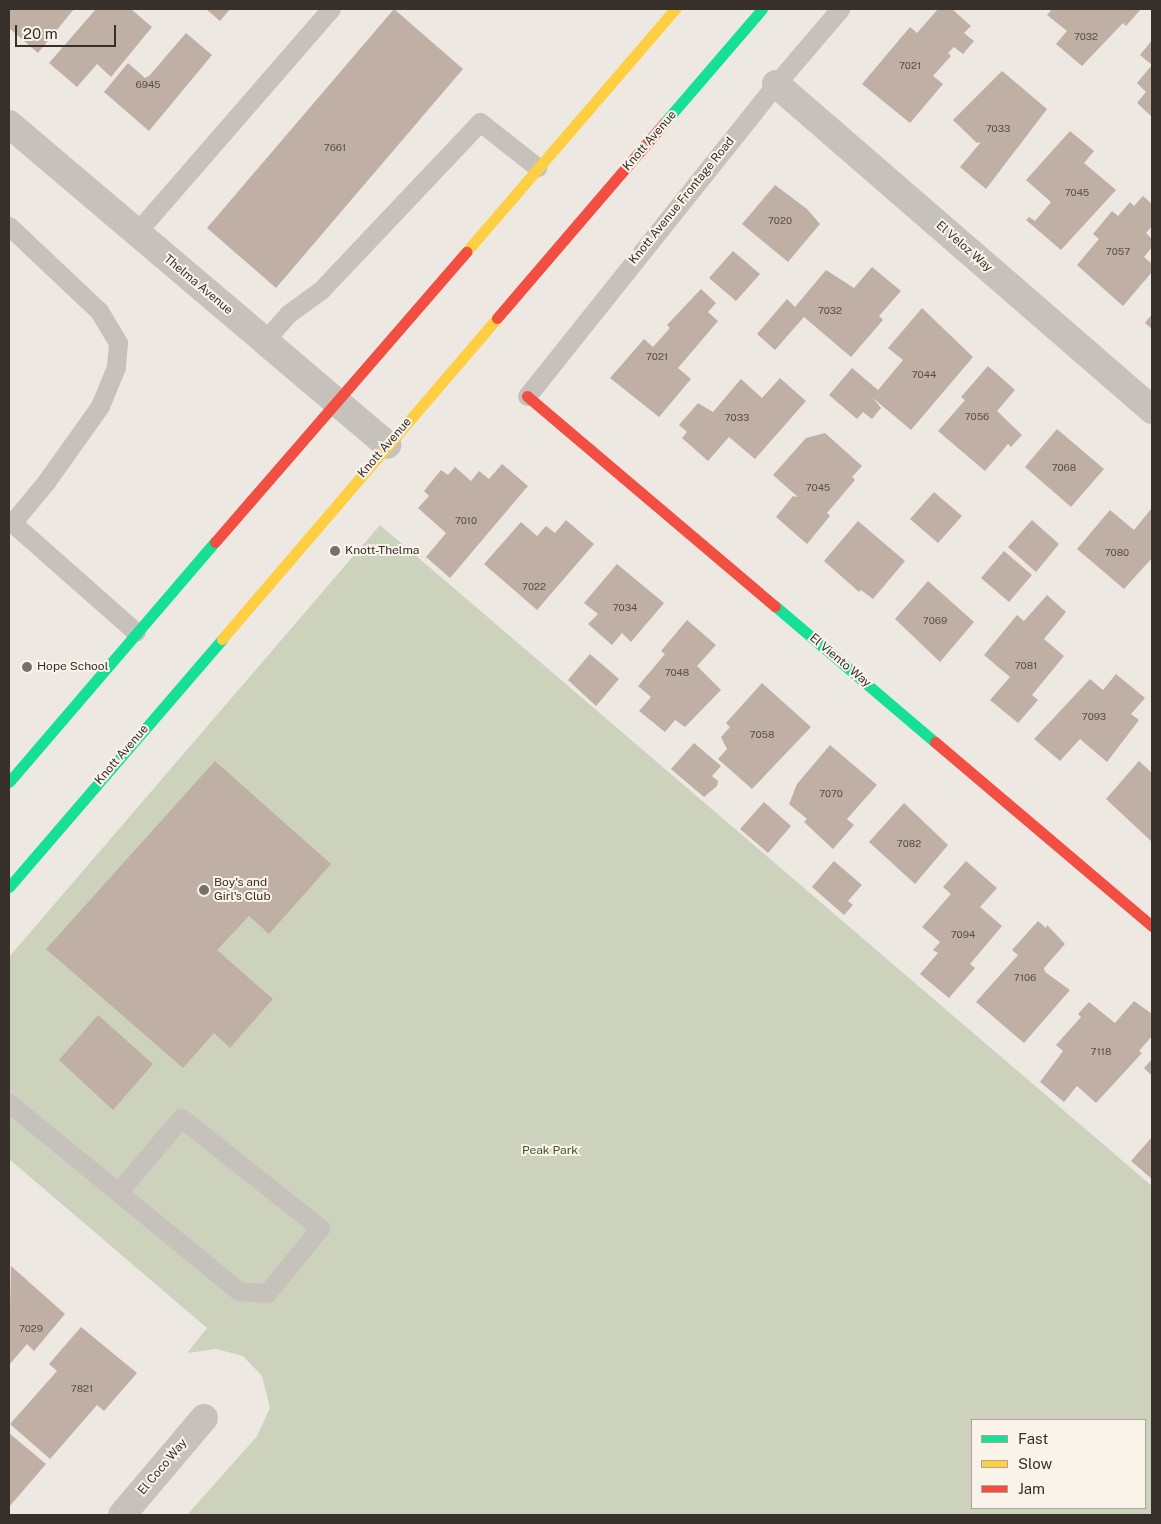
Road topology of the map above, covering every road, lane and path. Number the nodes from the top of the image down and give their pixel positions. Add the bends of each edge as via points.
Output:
1 (331, 9) edge
2 (675, 9) edge
3 (762, 9) edge
4 (840, 9) edge
5 (776, 84) junction
6 (9, 124) edge
7 (537, 167) junction
8 (9, 226) edge
9 (136, 233) junction
10 (264, 341) junction
11 (527, 396) joint
12 (336, 401) junction
13 (1152, 410) edge
14 (387, 445) junction
15 (11, 522) edge
16 (136, 632) junction
17 (9, 782) edge
18 (9, 886) edge
19 (1152, 926) edge
20 (9, 1103) edge
21 (118, 1192) junction
22 (204, 1418) dead end
23 (122, 1515) edge

1 - 9 lane
2 - 7 main road
3 - 14 main road, Knott Avenue
4 - 5 lane, Knott Avenue Frontage Road
5 - 11 lane, Knott Avenue Frontage Road
5 - 13 street, El Veloz Way
6 - 9 street, Thelma Avenue
7 - 10 lane via 480,122 321,290 288,314
7 - 12 main road
8 - 15 lane via 99,311 118,343 116,367 100,406 46,482
9 - 10 street, Thelma Avenue
10 - 12 street, Thelma Avenue
11 - 19 main road, El Viento Way
12 - 14 street, Thelma Avenue
12 - 16 main road
14 - 18 main road, Knott Avenue
15 - 16 lane
16 - 17 main road
20 - 21 lane
21 - 21 lane via 239,1291 267,1293 320,1228 181,1118
22 - 23 street, El Coco Way

